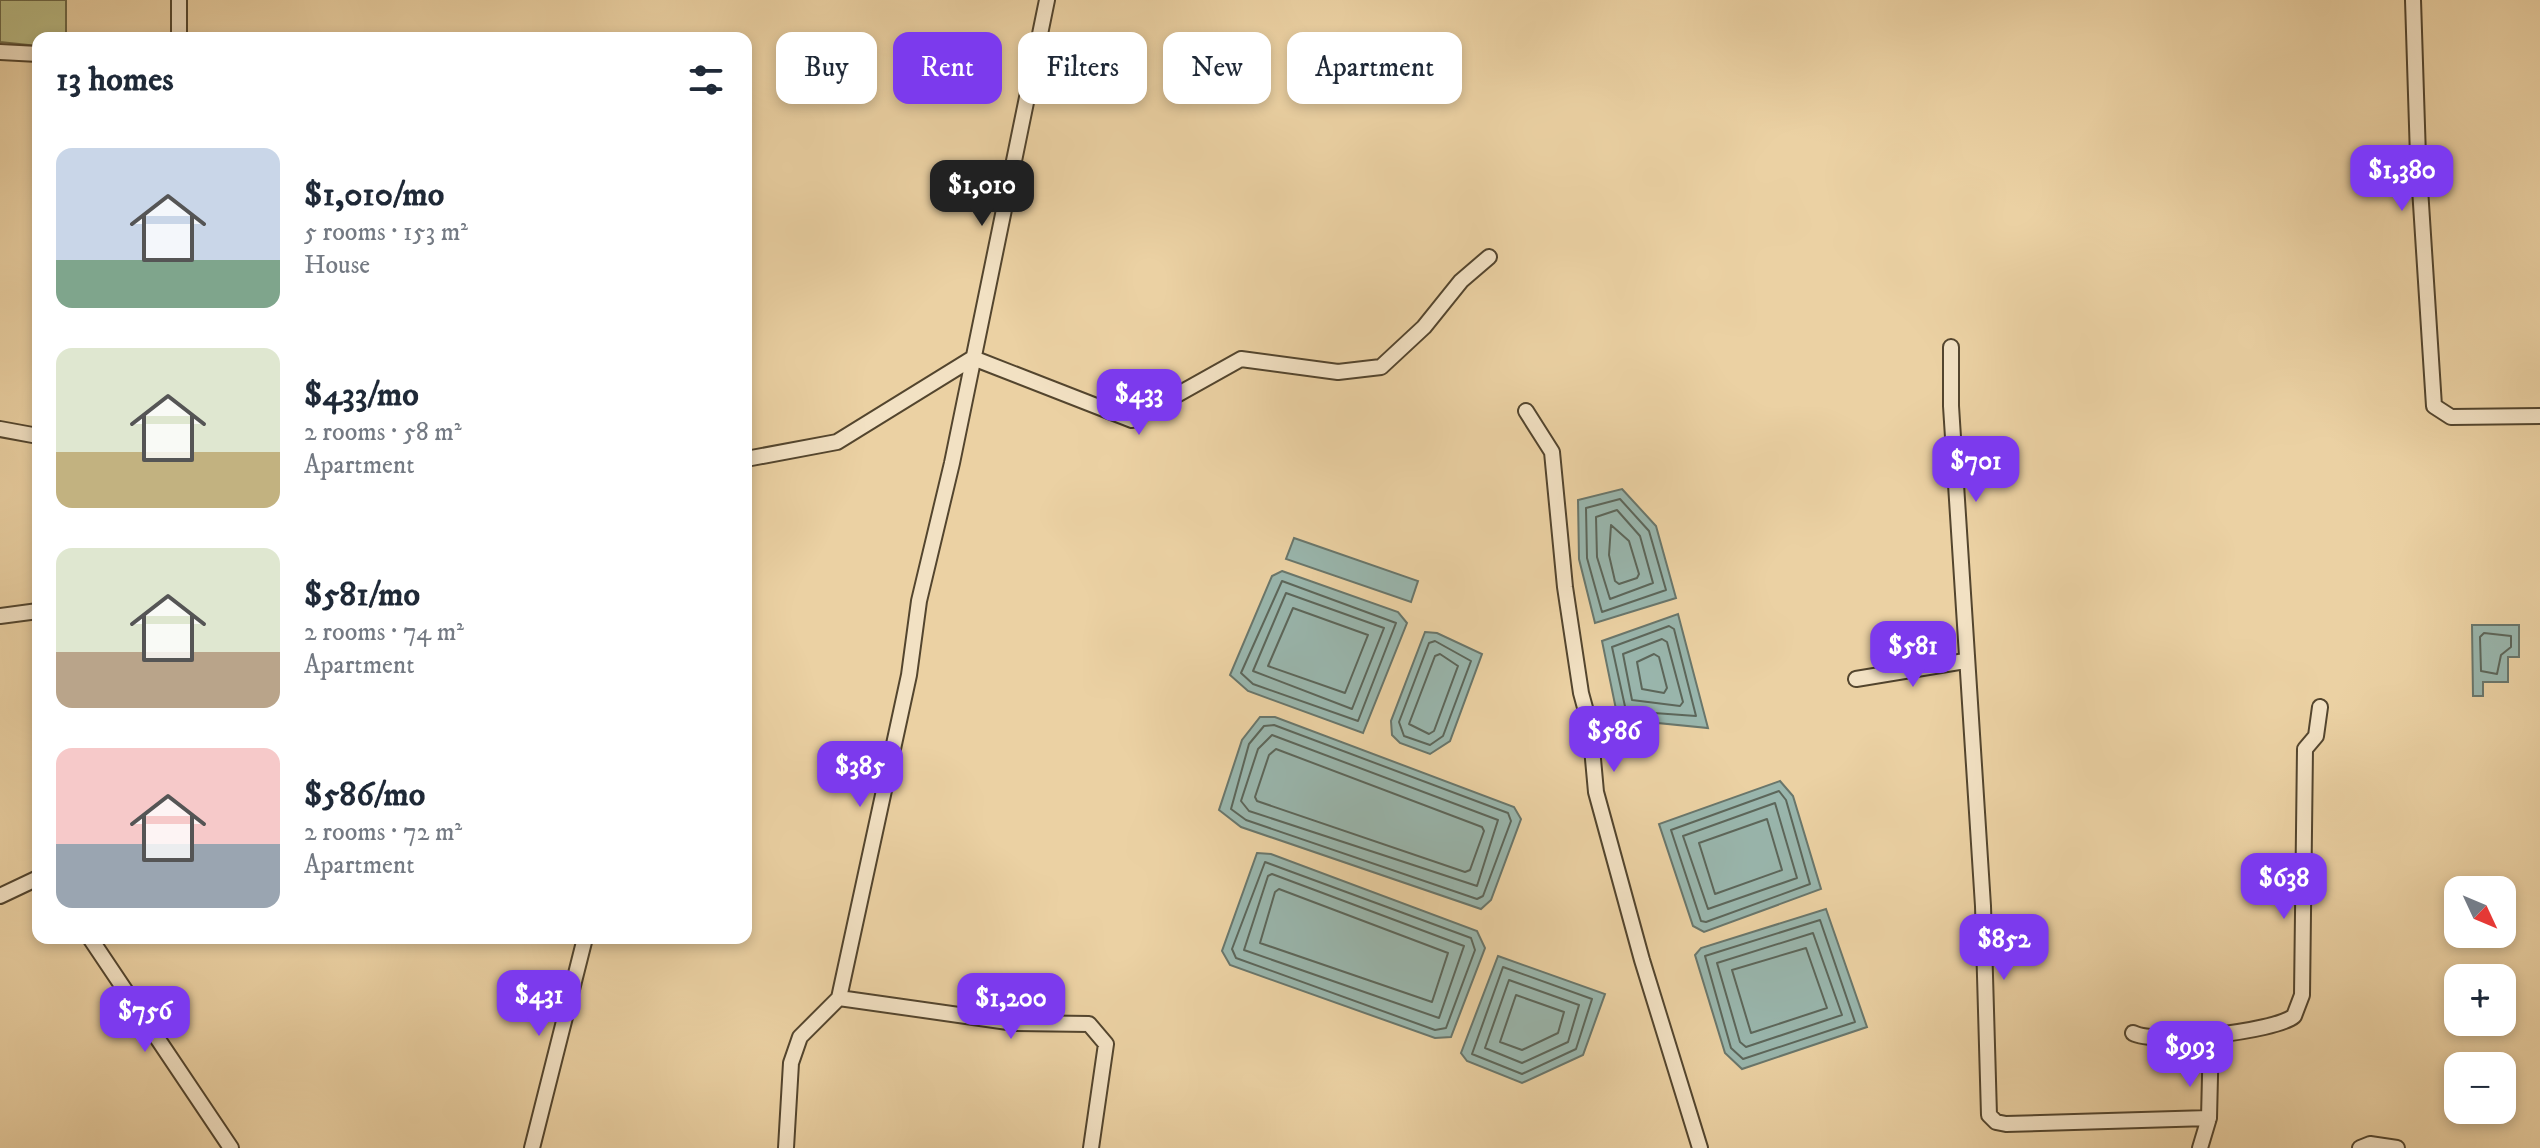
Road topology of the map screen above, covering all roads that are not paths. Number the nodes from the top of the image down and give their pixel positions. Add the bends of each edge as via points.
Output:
1 (179, 0) edge
2 (1047, 0) edge
3 (2413, 0) edge
4 (179, 32) edge
5 (0, 52) edge
6 (32, 54) edge
7 (1489, 257) dead end
8 (1951, 347) dead end
9 (973, 358) junction
10 (1526, 411) dead end
11 (2540, 416) edge
12 (0, 429) edge
13 (32, 435) edge
14 (752, 458) edge
15 (32, 612) edge
16 (0, 616) edge
17 (1965, 661) junction
18 (1856, 679) dead end
19 (2320, 707) dead end
20 (32, 881) edge
21 (0, 896) edge
22 (94, 944) edge
23 (583, 944) edge
24 (839, 998) junction
25 (2133, 1033) dead end
26 (2211, 1034) junction
27 (2209, 1118) junction
28 (231, 1148) edge
29 (532, 1148) edge
30 (786, 1148) edge
31 (1091, 1148) edge
32 (1700, 1148) edge
33 (2200, 1148) edge
34 (2360, 1148) edge
35 (2397, 1148) edge

1 - 4 street
2 - 9 street
3 - 11 street via 2432,399 2451,417
5 - 6 street
7 - 9 street via 1381,367 1338,372 1241,359 1132,420
8 - 17 street
9 - 14 street via 837,442
9 - 24 street
10 - 32 street via 1552,452 1565,587 1596,792
12 - 13 street
15 - 16 street
17 - 18 street
17 - 27 street via 1983,906 1989,1115 2006,1124
19 - 26 street via 2316,736 2305,749 2302,995 2294,1016 2277,1025
20 - 21 street
22 - 28 street
23 - 29 street
24 - 30 street via 800,1037 791,1063
24 - 31 street via 1015,1023 1089,1024 1106,1044
25 - 26 street
26 - 27 street
27 - 33 street
34 - 35 street

